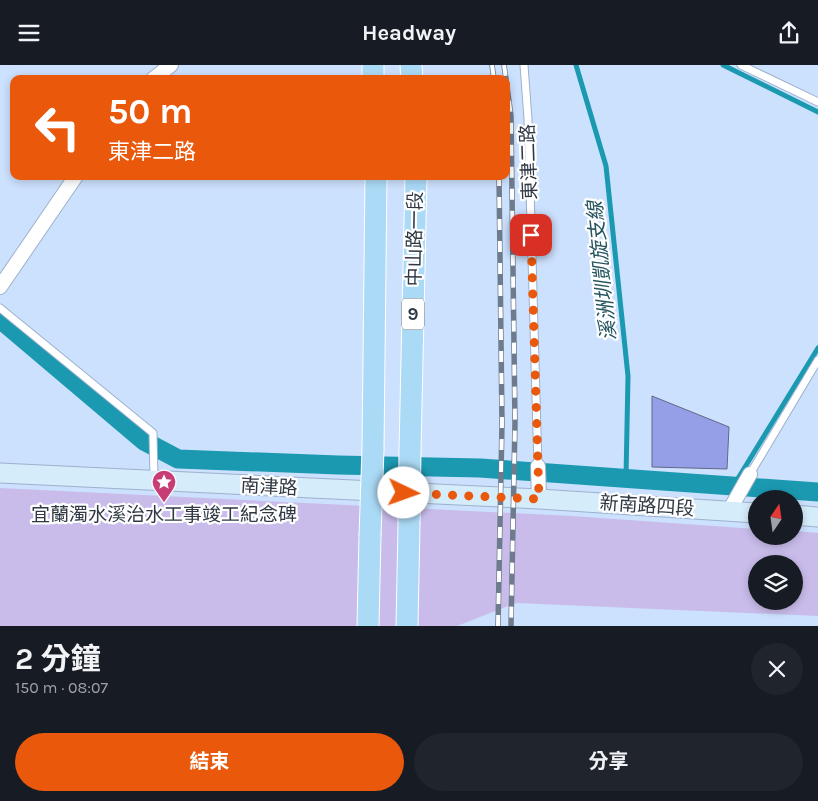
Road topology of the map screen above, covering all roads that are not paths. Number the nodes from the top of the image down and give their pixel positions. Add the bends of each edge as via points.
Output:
1 (171, 65) edge
2 (524, 65) edge
3 (741, 65) edge
4 (158, 75) edge
5 (818, 102) edge
6 (73, 180) edge
7 (376, 180) edge
8 (416, 180) edge
9 (0, 287) edge
10 (0, 308) edge
11 (818, 360) edge
12 (538, 466) joint
13 (0, 473) edge
14 (750, 474) joint
15 (154, 482) junction
16 (538, 491) junction
17 (729, 511) junction
18 (748, 512) edge
19 (803, 516) edge
20 (818, 517) edge
21 (368, 626) edge
22 (407, 626) edge

1 - 4 street
2 - 12 lane, 東津二路
3 - 5 lane
6 - 9 street
7 - 21 main road, 中山路一段 / 9, bridge
8 - 22 main road, 中山路一段 / 9, bridge
10 - 15 lane via 154,433
11 - 14 lane
12 - 16 street, 東津二路
13 - 15 street, 南津路
14 - 17 street
15 - 16 street, 南津路
16 - 17 street, 新南路四段
17 - 18 street, 新南路四段
19 - 20 street

